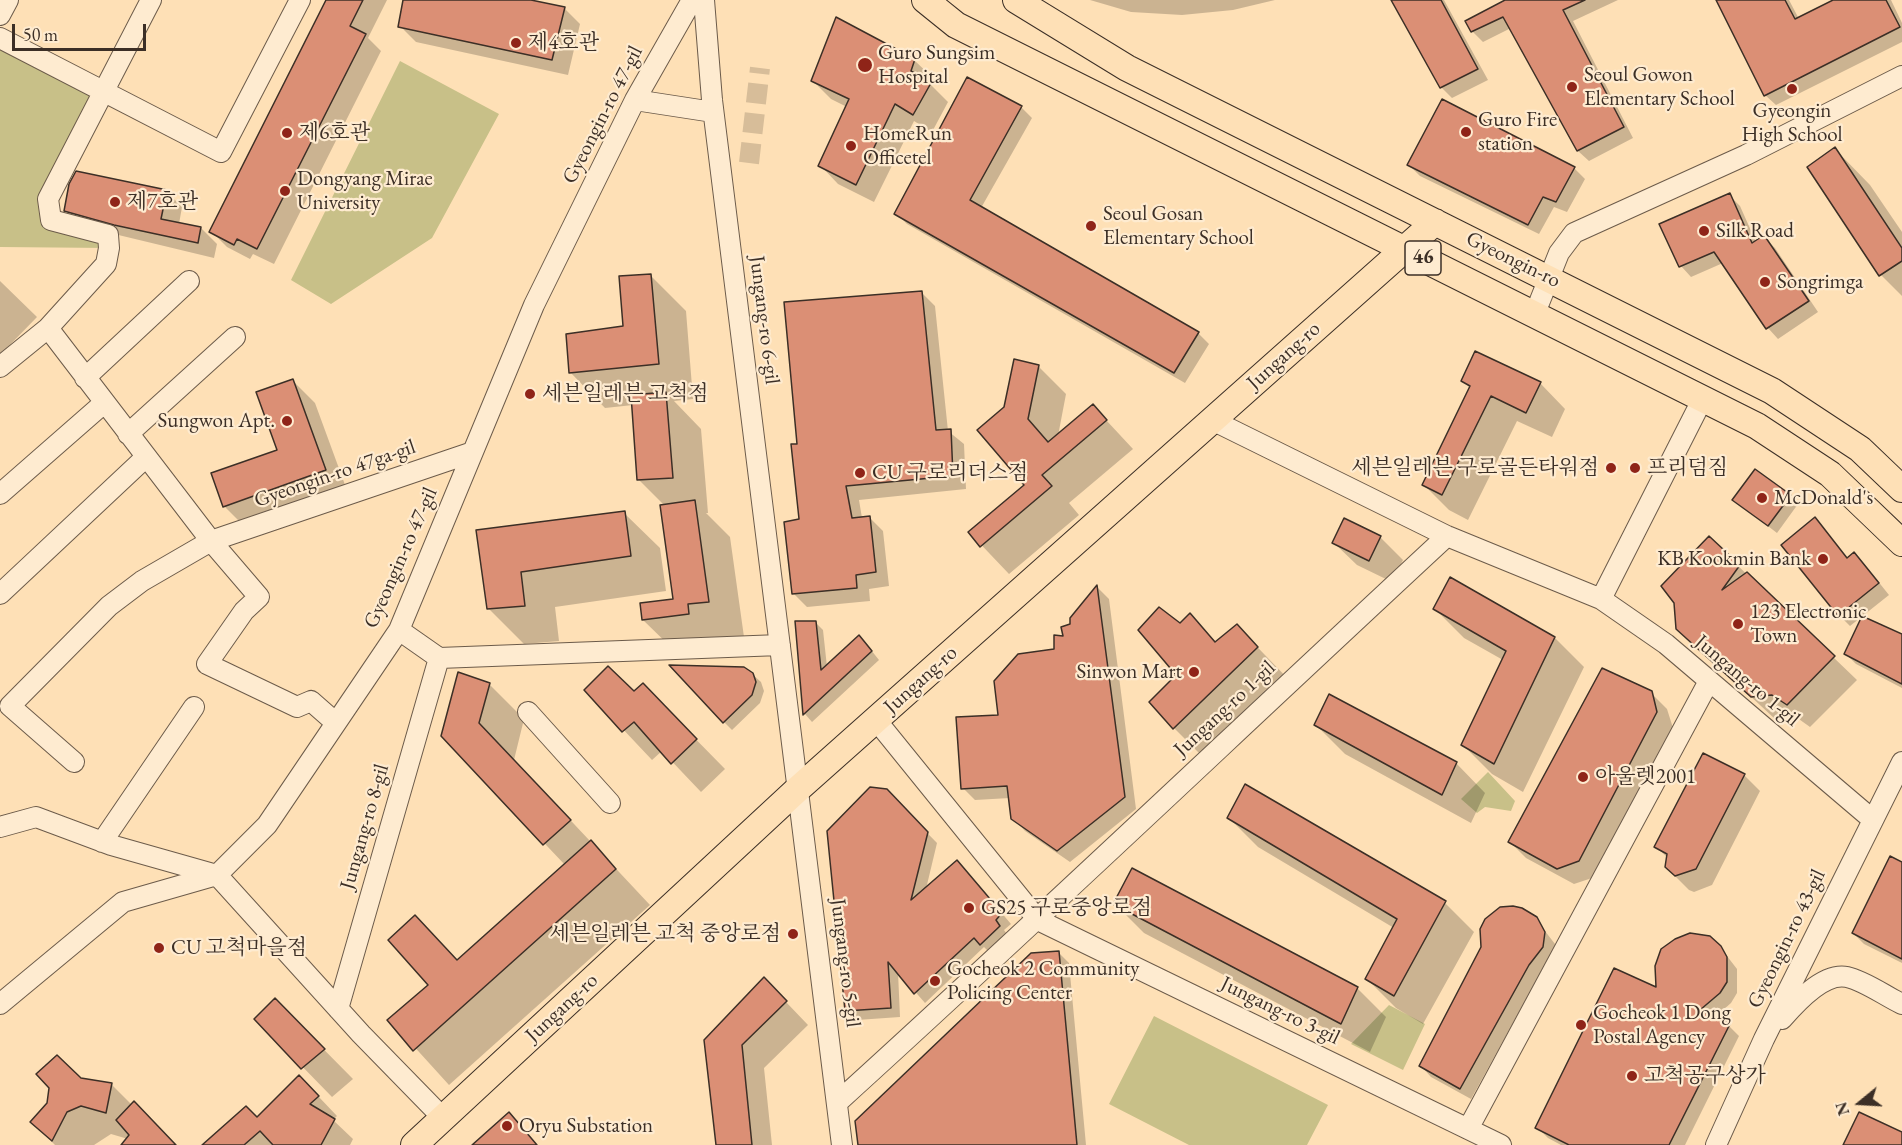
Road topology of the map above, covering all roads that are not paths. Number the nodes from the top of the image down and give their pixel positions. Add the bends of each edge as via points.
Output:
1 (8, 0) edge
2 (151, 0) edge
3 (300, 0) edge
4 (692, 0) edge
5 (704, 0) edge
6 (925, 0) edge
7 (1016, 0) edge
8 (0, 15) edge
9 (0, 38) edge
10 (1902, 76) edge
11 (104, 92) junction
12 (635, 100) junction
13 (713, 112) junction
14 (1435, 222) junction
15 (1405, 249) junction
16 (1549, 278) junction
17 (189, 281) dead end
18 (1535, 313) junction
19 (48, 328) junction
20 (235, 337) dead end
21 (0, 367) edge
22 (85, 378) junction
23 (1703, 398) junction
24 (104, 403) junction
25 (1212, 420) junction
26 (128, 434) junction
27 (473, 452) junction
28 (146, 458) junction
29 (1902, 489) edge
30 (0, 494) edge
31 (1447, 536) junction
32 (212, 541) junction
33 (1902, 543) edge
34 (0, 594) edge
35 (1601, 599) junction
36 (399, 630) junction
37 (780, 645) junction
38 (439, 658) junction
39 (1709, 681) junction
40 (194, 707) dead end
41 (528, 712) dead end
42 (876, 720) junction
43 (336, 723) junction
44 (74, 762) dead end
45 (1902, 762) edge
46 (799, 788) junction
47 (610, 803) dead end
48 (1873, 820) junction
49 (0, 827) edge
50 (102, 842) junction
51 (217, 875) junction
52 (1038, 920) junction
53 (0, 1004) edge
54 (1902, 1004) edge
55 (338, 1009) junction
56 (1764, 1039) junction
57 (838, 1101) junction
58 (443, 1118) junction
59 (1468, 1129) junction
60 (414, 1145) edge
61 (842, 1145) edge
62 (1501, 1145) edge
63 (1716, 1145) edge

1 - 8 street
2 - 11 street
3 - 11 street via 221,152
4 - 12 street, Gyeongin-ro 47-gil
5 - 13 street, Jungang-ro 6-gil
6 - 15 main road, Gyeongin-ro / 46 via 956,25
7 - 14 main road, Gyeongin-ro / 46 via 1118,63
9 - 11 street
10 - 16 street via 1746,155 1574,233 1559,253
11 - 19 street via 48,199 51,220 108,235 110,248 106,264
12 - 13 street
12 - 27 street, Gyeongin-ro 47-gil via 534,305
13 - 37 street, Jungang-ro 6-gil
14 - 15 main road, Jungang-ro
14 - 16 main road, Gyeongin-ro / 46
15 - 18 main road, Gyeongin-ro / 46
15 - 25 main road, Jungang-ro
16 - 18 street
16 - 29 main road, Gyeongin-ro / 46 via 1772,391 1860,449
17 - 22 street
18 - 23 main road, Gyeongin-ro / 46
19 - 21 street
19 - 22 street
20 - 26 street
22 - 24 street
23 - 33 main road, Gyeongin-ro / 46 via 1757,426 1830,474
23 - 35 street
24 - 26 street
24 - 30 street
25 - 31 street, Jungang-ro 1-gil
25 - 42 main road, Jungang-ro
26 - 28 street
27 - 32 street, Gyeongin-ro 47ga-gil
27 - 36 street, Gyeongin-ro 47-gil
28 - 32 street
28 - 34 street
31 - 35 street, Jungang-ro 1-gil
31 - 52 street, Jungang-ro 1-gil
32 - 43 street via 259,597 244,611 207,664 297,707 310,701
32 - 44 street, Gyeongin-ro 47ga-gil via 142,581 110,606 10,706
35 - 39 street, Jungang-ro 1-gil via 1666,644
36 - 38 street
36 - 43 street, Gyeongin-ro 47-gil
37 - 38 street
37 - 46 street, Jungang-ro 6-gil
38 - 55 street, Jungang-ro 8-gil
39 - 48 street, Jungang-ro 1-gil
39 - 59 street
40 - 50 street
41 - 47 street
42 - 46 main road, Jungang-ro
42 - 52 street, Jungang-ro 3-gil
43 - 51 street, Gyeongin-ro 47-gil via 267,825
45 - 48 street, Gyeongin-ro 43-gil
46 - 57 street, Jungang-ro 5-gil
46 - 58 main road, Jungang-ro
48 - 56 street, Gyeongin-ro 43-gil
49 - 50 street via 36,817
50 - 51 street
51 - 53 street, Gyeongin-ro 47-gil via 123,902
51 - 55 street
52 - 57 street
52 - 59 street, Jungang-ro 3-gil
54 - 56 street via 1847,977 1836,977 1801,997
55 - 58 street
56 - 63 street, Gyeongin-ro 43-gil
57 - 61 street, Jungang-ro 5-gil
58 - 60 main road, Jungang-ro
59 - 62 street, Jungang-ro 3-gil

